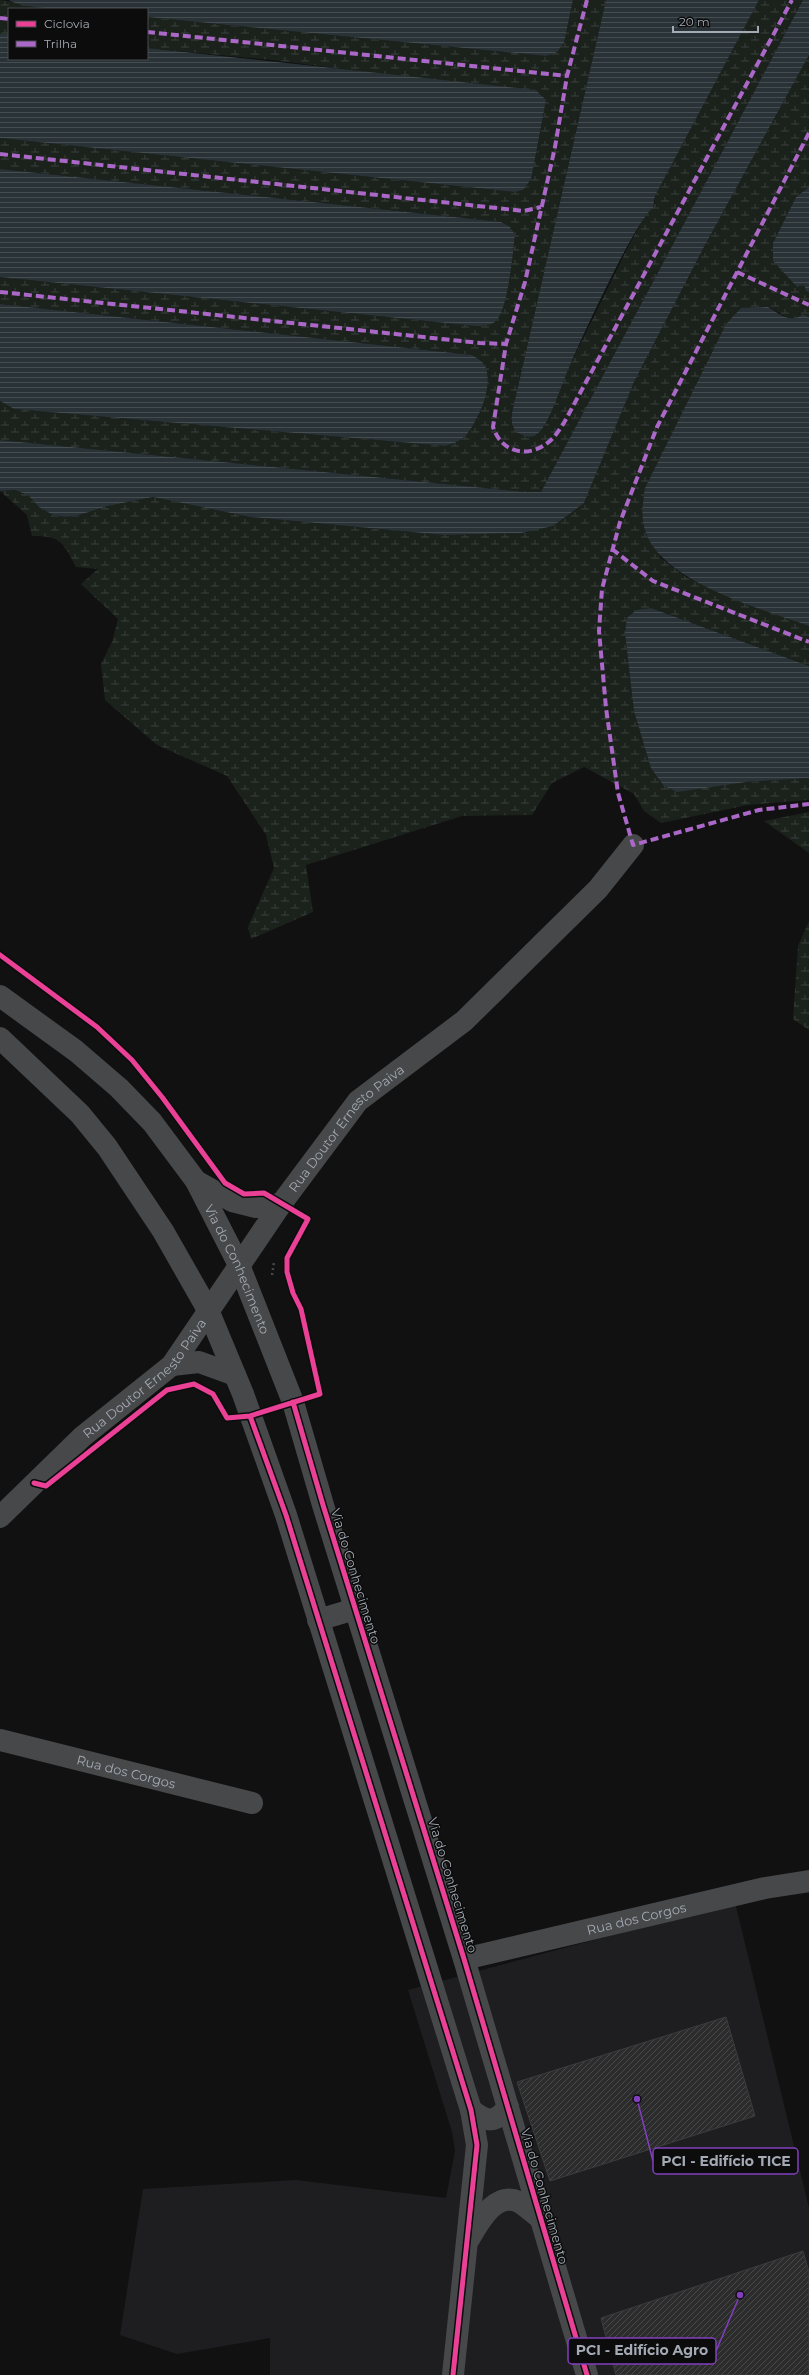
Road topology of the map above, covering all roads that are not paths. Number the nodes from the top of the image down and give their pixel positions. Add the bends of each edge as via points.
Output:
1 (634, 845) dead end
2 (0, 996) edge
3 (0, 1038) edge
4 (196, 1181) junction
5 (281, 1204) junction
6 (239, 1265) junction
7 (208, 1310) junction
8 (172, 1365) junction
9 (235, 1375) junction
10 (0, 1517) edge
11 (355, 1609) junction
12 (318, 1620) junction
13 (0, 1740) edge
14 (252, 1804) dead end
15 (809, 1881) edge
16 (464, 1959) junction
17 (508, 2107) junction
18 (471, 2110) junction
19 (540, 2218) junction
20 (467, 2242) junction
21 (453, 2375) edge
22 (587, 2375) edge

1 - 5 street, Rua Doutor Ernesto Paiva via 598,888 464,1021 358,1101
2 - 4 street, Via do Conhecimento via 76,1051 119,1088 152,1122
3 - 7 street via 56,1089 107,1147 163,1231
4 - 5 street via 232,1201 256,1207
4 - 6 street, Via do Conhecimento
5 - 6 street, Rua Doutor Ernesto Paiva
6 - 7 street, Rua Doutor Ernesto Paiva
6 - 11 street, Via do Conhecimento via 293,1402
7 - 8 street, Rua Doutor Ernesto Paiva
7 - 9 street
8 - 9 street via 199,1362
8 - 10 street, Rua Doutor Ernesto Paiva via 82,1437
9 - 12 street via 286,1515
11 - 12 street
11 - 16 street, Via do Conhecimento
12 - 18 street
13 - 14 street, Rua dos Corgos
15 - 16 street, Rua dos Corgos via 757,1890
16 - 17 street, Via do Conhecimento
17 - 18 street via 501,2116 490,2120
17 - 19 street, Via do Conhecimento
18 - 20 street via 477,2145
19 - 20 street via 519,2202 506,2200 493,2205
19 - 22 street, Via do Conhecimento
20 - 21 street

